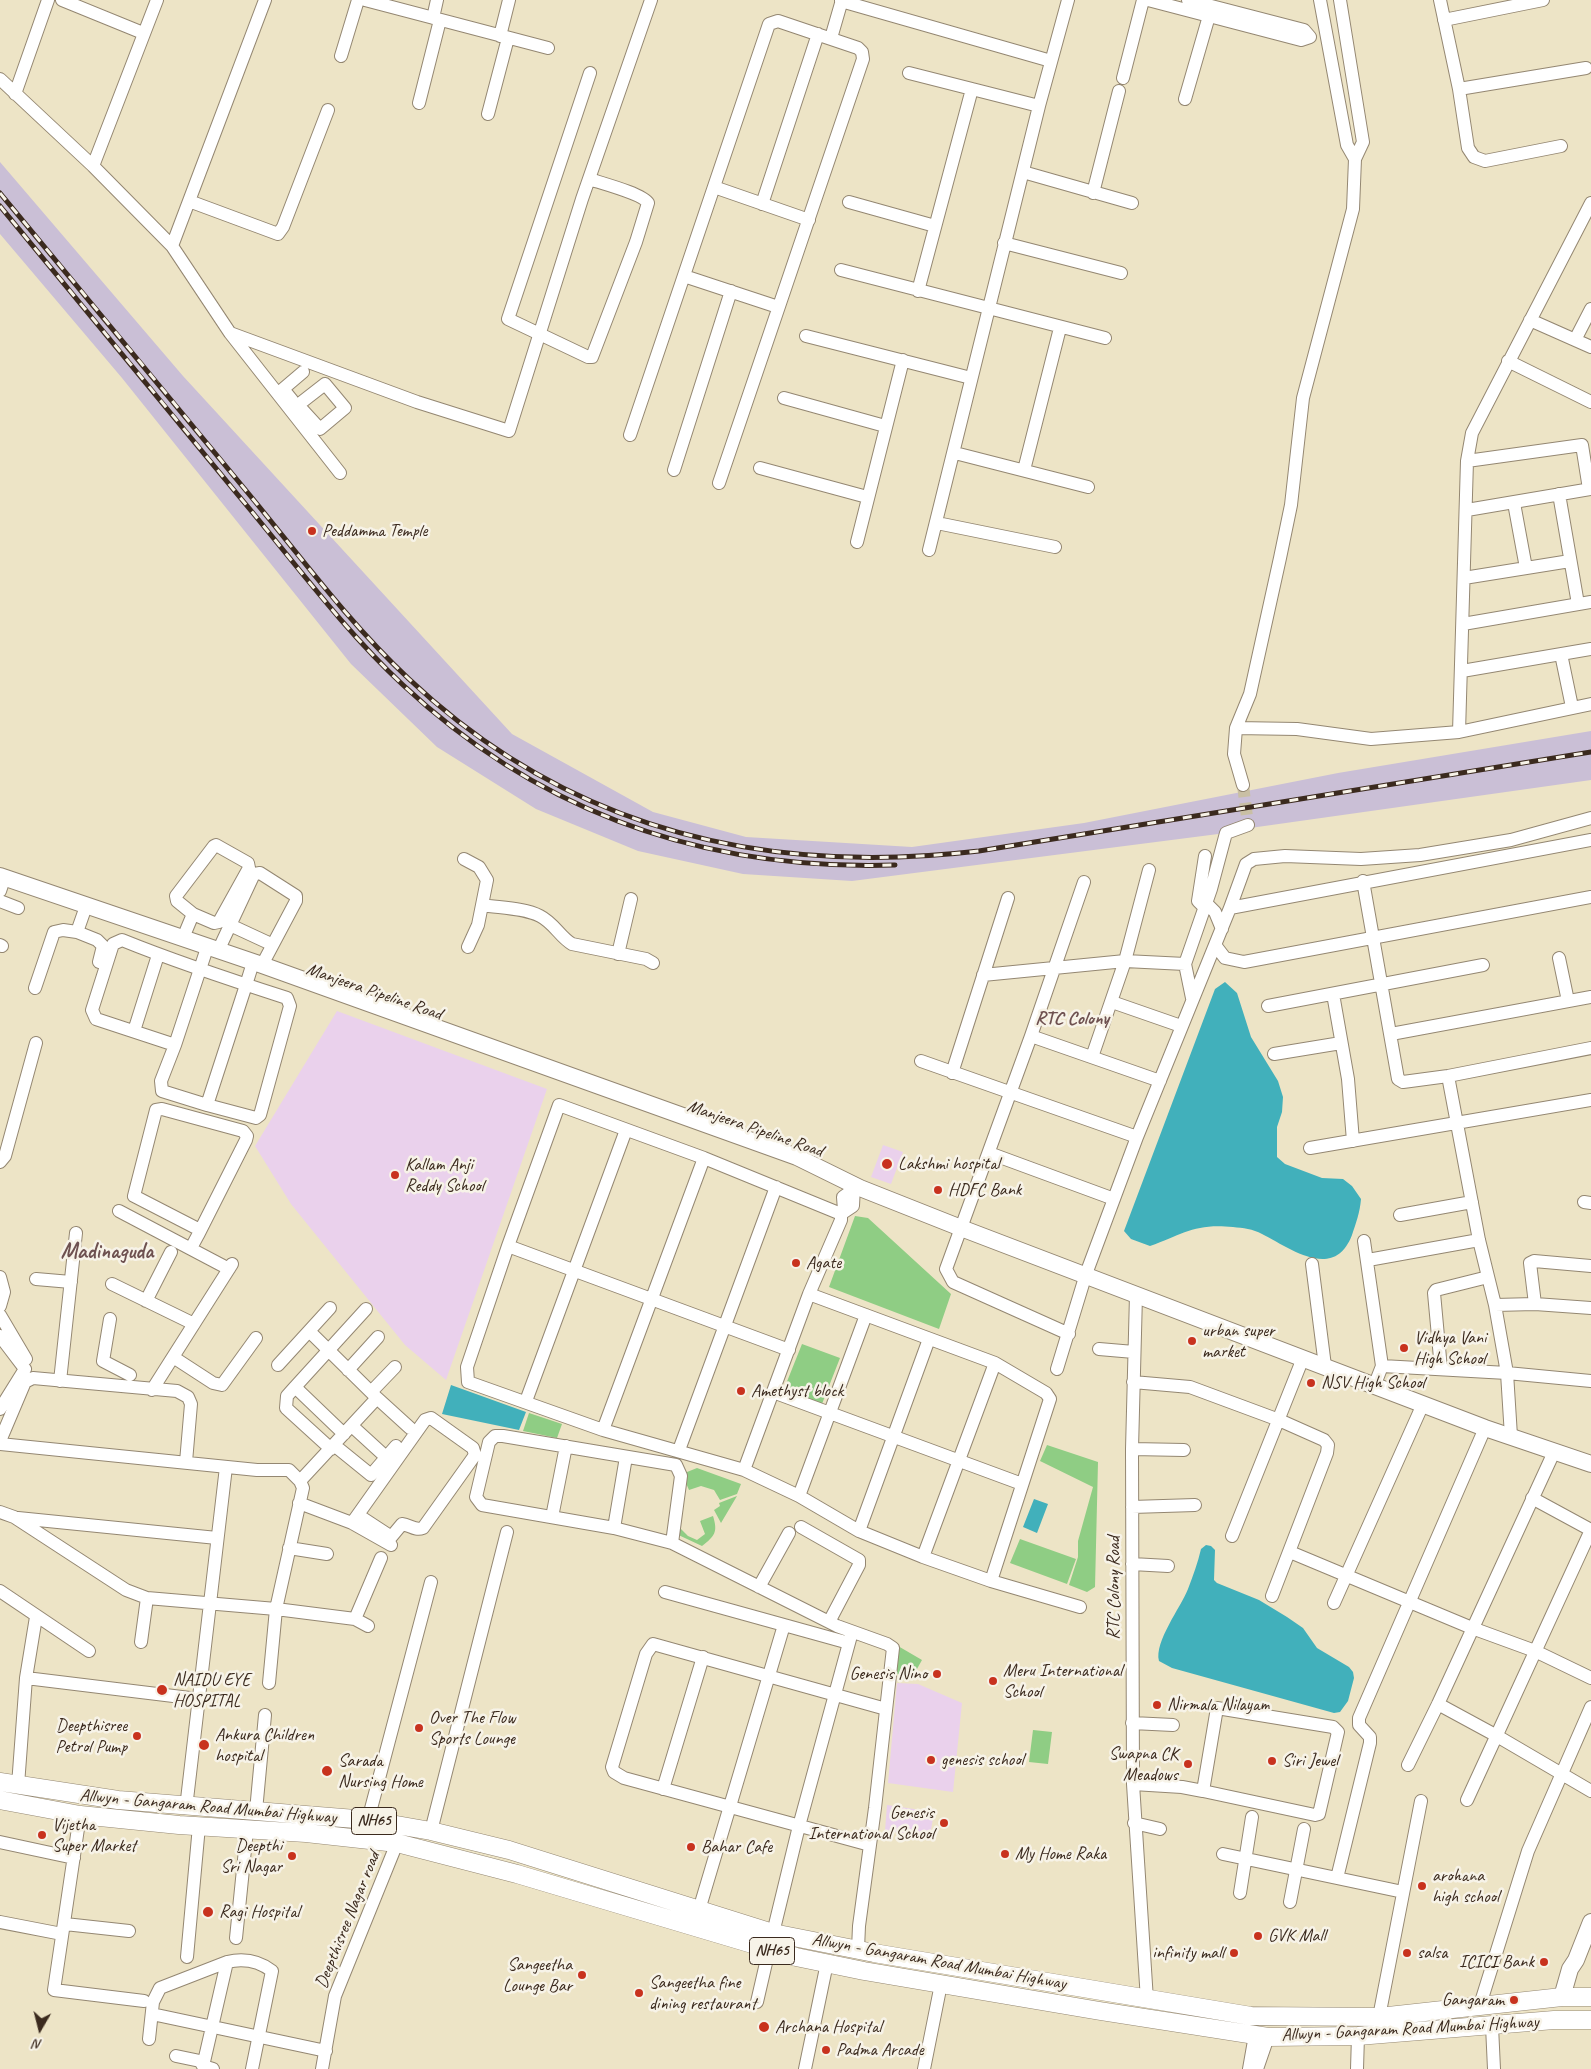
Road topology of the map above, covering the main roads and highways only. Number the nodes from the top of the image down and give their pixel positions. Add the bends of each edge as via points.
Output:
1 (0, 888) edge
2 (60, 900) junction
3 (208, 958) junction
4 (1591, 1464) edge
5 (0, 1782) edge
6 (0, 1800) edge
7 (536, 1859) junction
8 (554, 1864) junction
9 (530, 1878) junction
10 (548, 1883) junction
11 (1591, 1922) edge
12 (1576, 1997) edge
13 (1408, 2013) junction
14 (1591, 2020) edge
15 (1410, 2032) junction

1 - 2 main road, Manjeera Pipeline Road
2 - 3 main road, Manjeera Pipeline Road
2 - 3 main road, Manjeera Pipeline Road via 183,938
3 - 4 main road, Manjeera Pipeline Road via 617,1100 795,1167 832,1176 853,1188 1485,1428
5 - 7 highway, Allwyn - Gangaram Road Mumbai Highway / NH65 via 186,1808 368,1820 431,1831
6 - 9 highway, Allwyn - Gangaram Road Mumbai Highway / NH65 via 80,1814 397,1843
7 - 8 highway, Allwyn - Gangaram Road Mumbai Highway / NH65
7 - 9 highway
8 - 10 highway
8 - 13 highway, Allwyn - Gangaram Road Mumbai Highway / NH65 via 773,1933 1147,2000 1251,2016 1379,2017
9 - 10 highway, Allwyn - Gangaram Road Mumbai Highway / NH65
10 - 15 highway, Allwyn - Gangaram Road Mumbai Highway / NH65 via 769,1950 941,1984 1262,2036 1358,2036
11 - 12 main road via 1570,1969
12 - 13 highway, Allwyn - Gangaram Road Mumbai Highway / NH65
13 - 15 highway
14 - 15 highway, Allwyn - Gangaram Road Mumbai Highway / NH65

